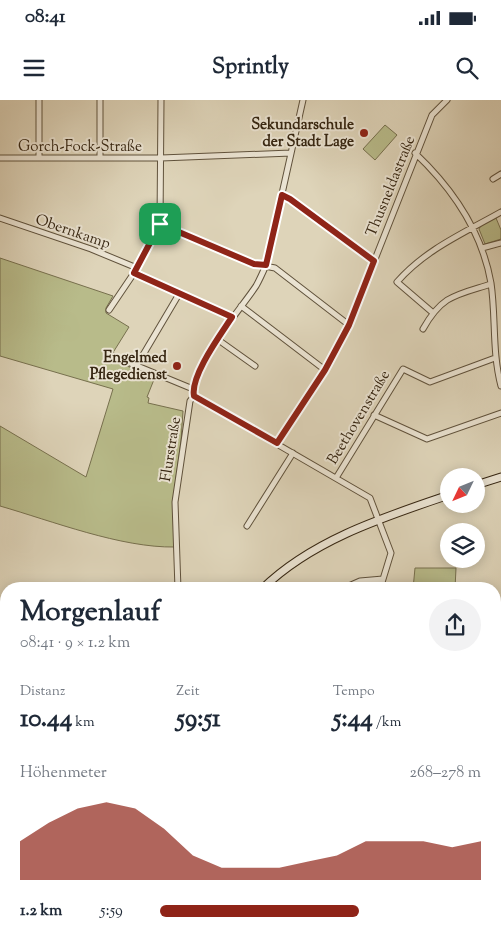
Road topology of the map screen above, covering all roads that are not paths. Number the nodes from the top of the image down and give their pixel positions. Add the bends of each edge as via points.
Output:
1 (39, 100) edge
2 (100, 100) edge
3 (161, 100) edge
4 (303, 100) edge
5 (447, 100) edge
6 (415, 153) junction
7 (291, 154) junction
8 (0, 158) edge
9 (39, 158) junction
10 (100, 158) junction
11 (161, 158) junction
12 (501, 174) edge
13 (493, 179) dead end
14 (282, 195) junction
15 (499, 213) edge
16 (0, 218) edge
17 (501, 221) edge
18 (160, 224) junction
19 (474, 227) junction
20 (501, 243) edge
21 (482, 248) junction
22 (374, 261) junction
23 (266, 265) junction
24 (137, 268) junction
25 (134, 273) junction
26 (491, 284) junction
27 (179, 294) junction
28 (241, 306) junction
29 (108, 310) dead end
30 (432, 312) junction
31 (232, 317) junction
32 (349, 325) junction
33 (423, 329) dead end
34 (217, 339) junction
35 (113, 356) dead end
36 (495, 358) junction
37 (137, 365) junction
38 (255, 366) dead end
39 (325, 370) junction
40 (501, 386) edge
41 (193, 389) junction
42 (194, 396) junction
43 (501, 413) edge
44 (374, 415) junction
45 (277, 443) junction
46 (293, 453) junction
47 (501, 477) edge
48 (336, 478) junction
49 (485, 482) edge
50 (440, 497) edge
51 (378, 519) junction
52 (247, 526) dead end
53 (383, 579) junction
54 (178, 582) edge
55 (270, 582) edge
56 (358, 582) edge
57 (382, 582) edge

1 - 9 street
2 - 10 street
3 - 11 street
4 - 7 street
5 - 6 street, Thusneldastraße via 432,115
6 - 19 street via 428,165
6 - 22 street, Thusneldastraße
7 - 11 street, Gorch-Fock-Straße
7 - 14 street
8 - 9 street, Gorch-Fock-Straße
9 - 10 street, Gorch-Fock-Straße
10 - 11 street, Gorch-Fock-Straße
11 - 18 street
12 - 13 street
14 - 22 street
14 - 23 street
15 - 17 street
15 - 19 street
16 - 24 street, Obernkamp
18 - 23 street via 254,264
18 - 24 street
19 - 21 street
19 - 30 street via 431,250 397,282
20 - 21 street
21 - 26 street
22 - 32 street, Thusneldastraße
23 - 28 street
23 - 32 street via 275,268
24 - 25 street
25 - 27 street
25 - 29 street
26 - 30 street via 451,297
26 - 36 street
27 - 31 street
27 - 37 street
28 - 31 street
28 - 39 street
30 - 33 street
31 - 34 street
32 - 39 street, Thusneldastraße
34 - 38 street
34 - 41 street
35 - 37 street
36 - 40 street
36 - 44 street, Beethovenstraße via 430,382 403,369
37 - 41 street
39 - 45 street, Thusneldastraße
41 - 42 street, Flurstraße
42 - 45 street
42 - 54 street, Flurstraße via 190,400 176,493
43 - 44 street via 427,439
44 - 48 street, Beethovenstraße
45 - 46 street
46 - 48 street
46 - 52 street
47 - 49 street
48 - 51 street via 370,498
50 - 51 street
51 - 53 street via 391,553
51 - 55 street via 319,547
53 - 56 street
53 - 57 street

